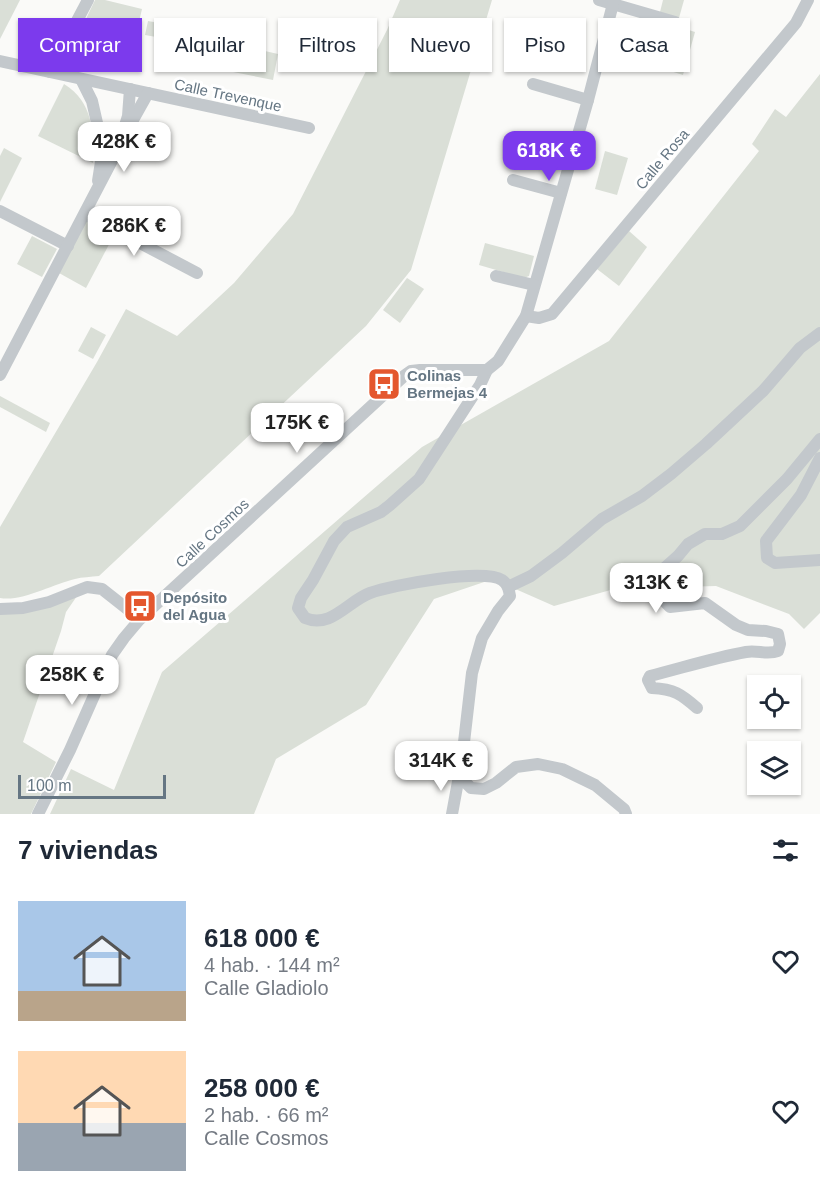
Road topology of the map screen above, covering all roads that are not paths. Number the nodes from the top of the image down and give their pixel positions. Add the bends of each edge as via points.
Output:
1 (88, 0) edge
2 (598, 0) edge
3 (808, 0) edge
4 (614, 2) edge
5 (78, 18) edge
6 (663, 18) edge
7 (0, 61) edge
8 (18, 65) edge
9 (50, 72) edge
10 (81, 79) junction
11 (533, 84) dead end
12 (130, 89) junction
13 (148, 93) junction
14 (588, 100) junction
15 (309, 128) dead end
16 (121, 141) junction
17 (513, 180) dead end
18 (97, 189) junction
19 (561, 193) junction
20 (0, 211) edge
21 (85, 214) junction
22 (68, 246) junction
23 (196, 273) dead end
24 (496, 276) dead end
25 (534, 285) junction
26 (526, 316) junction
27 (820, 333) edge
28 (2, 366) edge
29 (487, 370) junction
30 (820, 439) edge
31 (820, 458) edge
32 (820, 560) edge
33 (508, 587) junction
34 (0, 609) edge
35 (140, 620) junction
36 (698, 708) dead end
37 (459, 776) junction
38 (38, 814) edge
39 (453, 814) edge
40 (626, 814) edge

1 - 5 street
2 - 4 street
3 - 26 street, Calle Rosa via 796,23 552,314 540,318
4 - 6 street
4 - 14 street
7 - 8 street, Calle Trevenque
9 - 10 street, Calle Trevenque
10 - 12 street, Calle Trevenque
10 - 18 street via 92,101 103,149
11 - 14 street
12 - 13 street, Calle Trevenque
12 - 16 street
13 - 15 street, Calle Trevenque
13 - 16 street
14 - 19 street
16 - 18 street
17 - 19 street
18 - 21 street
19 - 25 street
20 - 22 street
21 - 22 street
21 - 23 street
22 - 28 street
24 - 25 street
25 - 26 street
26 - 29 street via 498,361
27 - 33 street via 671,474 603,519 531,576
29 - 33 street via 419,478 390,506 347,527 334,541 298,608 305,618 316,622 333,617 360,598 393,587 480,576 503,580
29 - 35 street, Calle Cosmos via 420,370 404,376
30 - 36 street via 740,526 722,534 705,534 688,544 659,573 657,590 670,607 705,603 736,625 777,634 780,644 772,654 748,652 650,676 652,688 680,694
31 - 32 street via 801,495 766,541 768,558 775,563
33 - 37 street via 510,596 482,638 472,673
34 - 35 street via 49,602 87,587 102,588
35 - 38 street, Calle Cosmos via 112,654
37 - 39 street
37 - 40 street via 471,788 484,789 516,767 538,764 595,784

